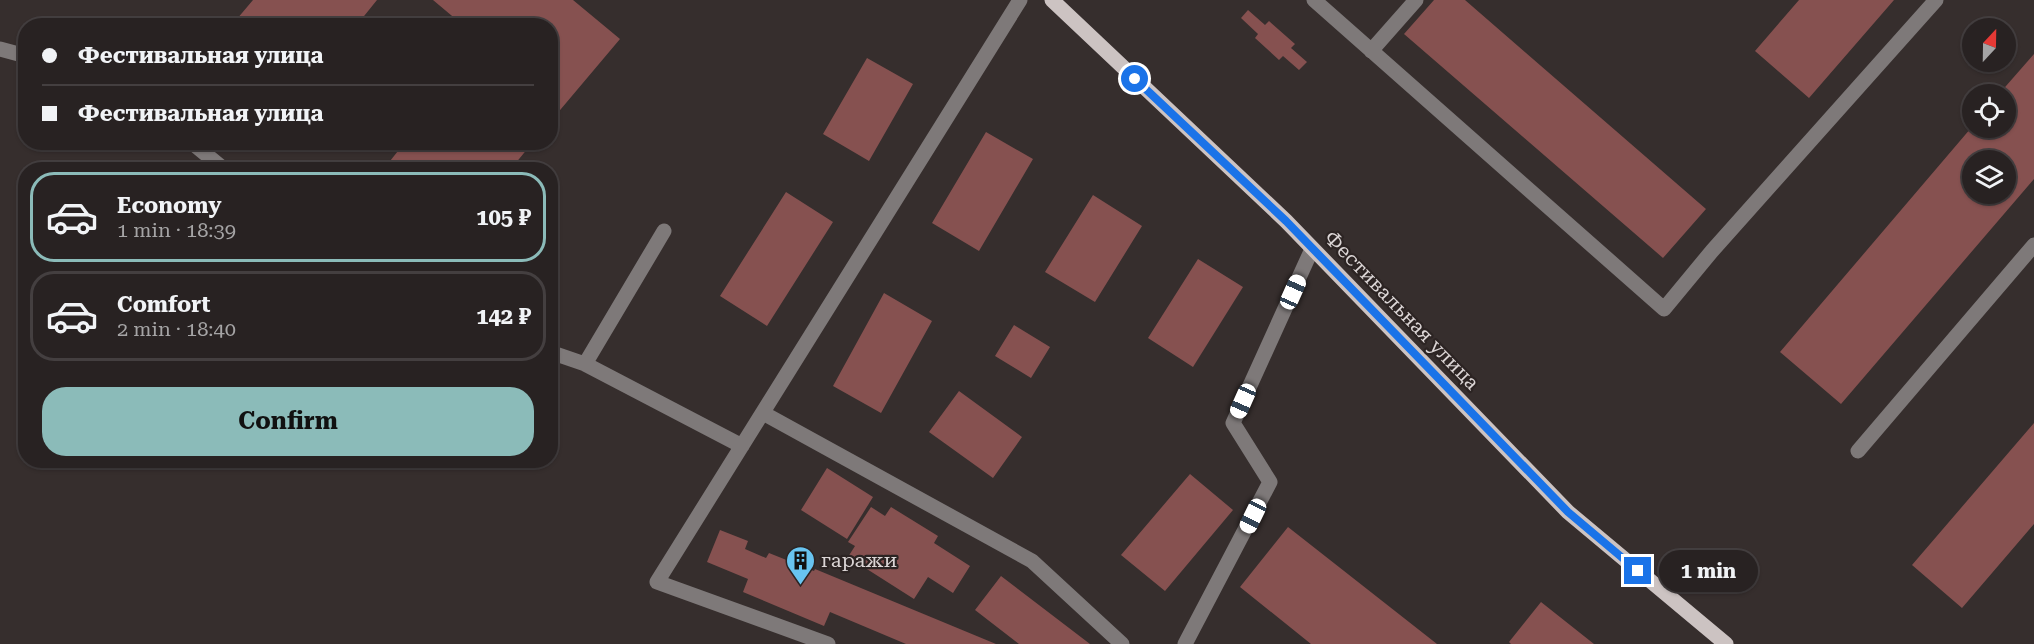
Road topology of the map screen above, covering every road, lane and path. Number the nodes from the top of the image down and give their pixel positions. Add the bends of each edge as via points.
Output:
1 (1020, 0) edge
2 (1052, 0) edge
3 (1314, 0) edge
4 (1416, 0) edge
5 (1936, 0) edge
6 (0, 49) edge
7 (1371, 51) junction
8 (18, 54) edge
9 (201, 150) edge
10 (215, 162) edge
11 (664, 231) dead end
12 (2034, 245) edge
13 (1312, 249) junction
14 (558, 355) edge
15 (585, 364) junction
16 (763, 412) junction
17 (742, 446) junction
18 (1858, 451) dead end
19 (828, 644) edge
20 (1122, 644) edge
21 (1185, 644) edge
22 (1726, 644) edge

1 - 16 street
2 - 13 main road, Фестивальная улица
3 - 7 street
4 - 7 street
5 - 7 street via 1664,309
6 - 8 street
9 - 10 street
11 - 15 street
12 - 18 street
13 - 21 street via 1233,423 1270,482
13 - 22 main road, Фестивальная улица via 1568,512
14 - 15 street
15 - 17 street
16 - 17 street
16 - 20 street via 1032,561
17 - 19 street via 657,582

